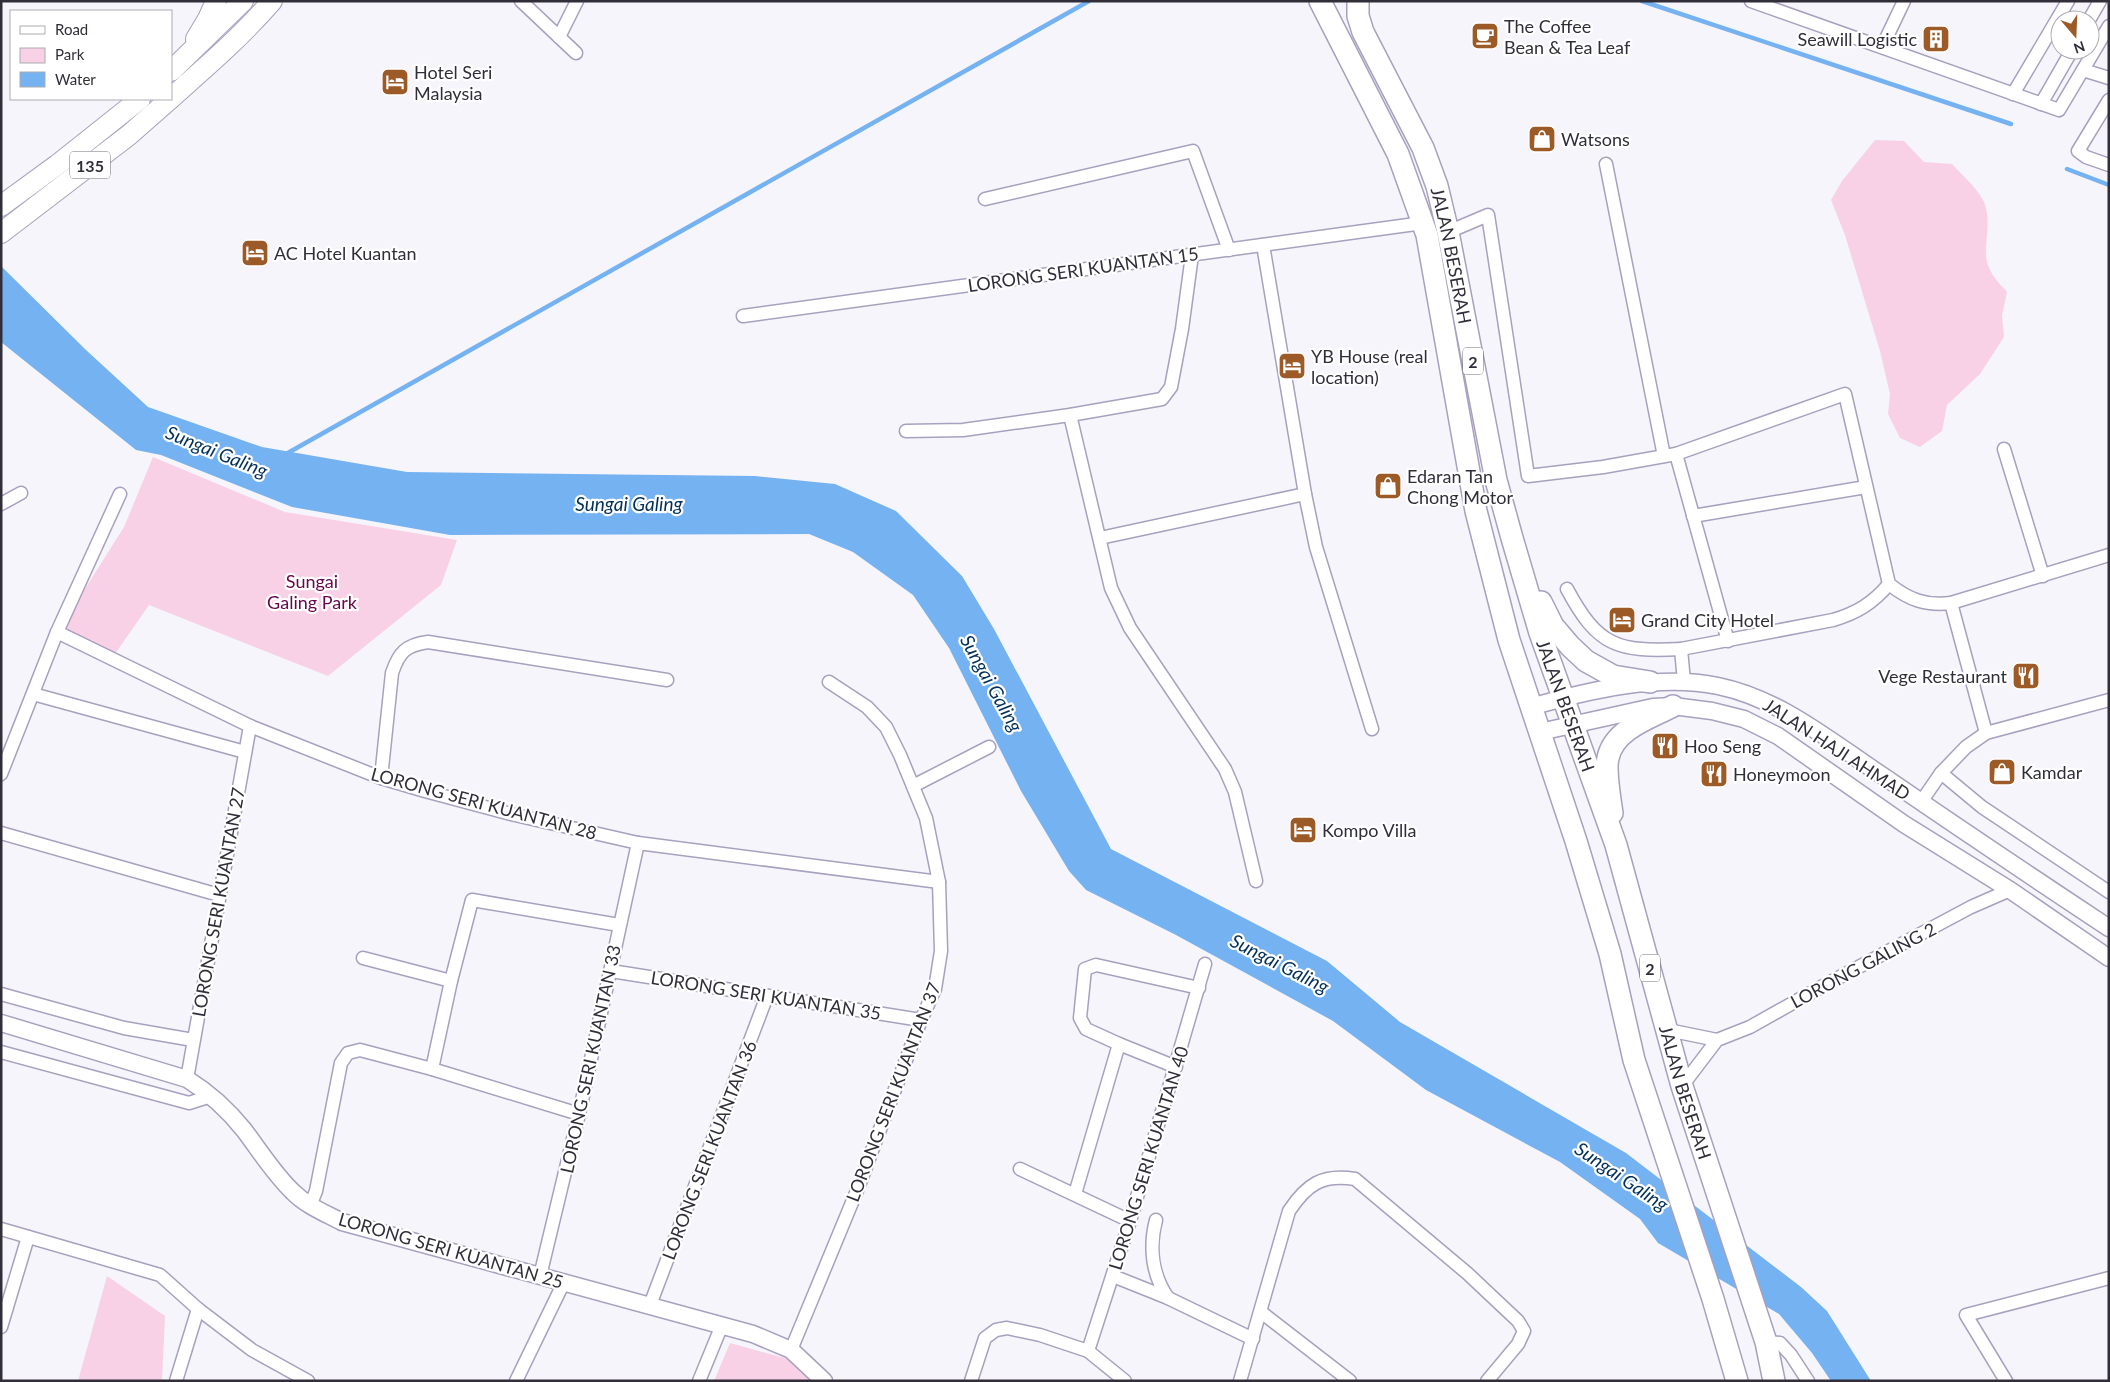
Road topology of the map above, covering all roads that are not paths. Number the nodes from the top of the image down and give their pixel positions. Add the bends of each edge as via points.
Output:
1 (216, 1) edge
2 (243, 1) edge
3 (272, 1) edge
4 (521, 1) edge
5 (1320, 1) edge
6 (1358, 1) edge
7 (1751, 1) edge
8 (1904, 1) edge
9 (2068, 1) edge
10 (576, 2) edge
11 (2109, 26) edge
12 (559, 37) junction
13 (1882, 47) junction
14 (576, 52) dead end
15 (2066, 60) edge
16 (177, 66) edge
17 (2083, 70) junction
18 (2109, 78) edge
19 (2013, 94) junction
20 (172, 97) edge
21 (139, 100) edge
22 (169, 100) edge
23 (2109, 100) edge
24 (2041, 104) junction
25 (1606, 164) dead end
26 (2109, 165) edge
27 (985, 198) dead end
28 (1, 206) edge
29 (1423, 223) junction
30 (4, 231) edge
31 (1448, 232) junction
32 (1264, 245) junction
33 (1229, 250) junction
34 (1192, 255) junction
35 (743, 316) dead end
36 (1070, 415) junction
37 (906, 431) dead end
38 (2004, 449) dead end
39 (1670, 455) junction
40 (1866, 486) junction
41 (22, 493) dead end
42 (120, 494) dead end
43 (1305, 494) junction
44 (1, 504) edge
45 (1693, 516) junction
46 (1100, 538) junction
47 (1512, 538) junction
48 (2109, 555) edge
49 (2043, 576) junction
50 (1889, 584) junction
51 (1567, 589) dead end
52 (1952, 603) junction
53 (57, 632) junction
54 (1728, 641) junction
55 (1681, 649) junction
56 (667, 680) dead end
57 (829, 682) dead end
58 (1650, 682) junction
59 (1684, 682) junction
60 (33, 694) junction
61 (1562, 698) junction
62 (2109, 700) edge
63 (1673, 706) junction
64 (1532, 707) junction
65 (1572, 725) junction
66 (250, 726) junction
67 (1372, 729) dead end
68 (1540, 732) junction
69 (1986, 733) junction
70 (989, 747) dead end
71 (245, 752) junction
72 (1941, 773) junction
73 (1, 774) edge
74 (381, 778) junction
75 (913, 786) junction
76 (1921, 802) junction
77 (1, 833) edge
78 (638, 843) junction
79 (1616, 845) junction
80 (1256, 880) dead end
81 (939, 882) junction
82 (2010, 890) junction
83 (2109, 892) edge
84 (219, 895) junction
85 (619, 924) junction
86 (2109, 928) edge
87 (363, 958) dead end
88 (2109, 958) edge
89 (1205, 964) dead end
90 (611, 971) junction
91 (451, 981) junction
92 (1199, 988) junction
93 (1, 994) edge
94 (767, 996) junction
95 (921, 1020) junction
96 (1, 1023) edge
97 (1668, 1030) junction
98 (193, 1040) junction
99 (1717, 1040) junction
100 (1119, 1044) junction
101 (1, 1052) edge
102 (1176, 1067) junction
103 (432, 1069) junction
104 (187, 1079) junction
105 (1682, 1086) junction
106 (211, 1096) junction
107 (579, 1114) junction
108 (1020, 1169) dead end
109 (1075, 1194) junction
110 (310, 1206) junction
111 (1156, 1220) dead end
112 (1130, 1221) junction
113 (1, 1229) edge
114 (28, 1237) junction
115 (540, 1276) junction
116 (1113, 1276) junction
117 (2109, 1278) edge
118 (564, 1282) junction
119 (1168, 1298) junction
120 (650, 1305) junction
121 (198, 1309) junction
122 (1261, 1312) junction
123 (722, 1325) junction
124 (1, 1327) edge
125 (1253, 1338) junction
126 (1766, 1342) junction
127 (791, 1350) junction
128 (1088, 1351) junction
129 (176, 1381) edge
130 (308, 1381) edge
131 (516, 1381) edge
132 (699, 1381) edge
133 (824, 1381) edge
134 (971, 1381) edge
135 (1125, 1381) edge
136 (1240, 1381) edge
137 (1350, 1381) edge
138 (1487, 1381) edge
139 (1736, 1381) edge
140 (1774, 1381) edge
141 (1808, 1381) edge
142 (2006, 1381) edge

1 - 16 main road
2 - 16 main road
3 - 20 main road, 135 via 213,62
4 - 12 street
5 - 29 highway, JALAN BESERAH / 2 via 1398,154
6 - 31 highway, JALAN BESERAH / 2 via 1363,32 1423,148 1437,186
7 - 13 street
8 - 13 street
9 - 19 street
10 - 12 street
11 - 17 street
12 - 14 street
13 - 19 street
15 - 24 street
17 - 18 street
17 - 24 street via 2060,110
19 - 24 street
21 - 28 main road, 135
22 - 30 main road, 135 via 129,135
23 - 26 street via 2078,151
25 - 39 street
27 - 33 street via 1193,151
29 - 32 street, LORONG SERI KUANTAN 15
29 - 64 highway, JALAN BESERAH / 2 via 1476,511 1509,640
31 - 39 street via 1488,215 1528,476
31 - 47 highway, JALAN BESERAH / 2 via 1496,480
32 - 33 street, LORONG SERI KUANTAN 15
32 - 43 street
33 - 34 street, LORONG SERI KUANTAN 15
34 - 35 street, LORONG SERI KUANTAN 15
34 - 36 street via 1171,387 1162,399
36 - 37 street via 963,430
36 - 46 street
38 - 49 street
39 - 40 street via 1845,394
39 - 45 street
40 - 45 street
40 - 50 street
41 - 44 street
42 - 53 street
43 - 46 street
43 - 67 street via 1316,547
45 - 54 street
46 - 80 street via 1111,588 1130,628 1224,768 1235,792
47 - 58 highway via 1553,626 1570,646 1586,661 1613,676
47 - 61 highway, JALAN BESERAH / 2
48 - 49 street
49 - 52 street
50 - 52 street via 1914,601 1938,605
50 - 54 street via 1866,607 1852,614
51 - 55 street via 1580,613 1603,638 1627,649
52 - 69 street
53 - 60 street
53 - 66 street, LORONG SERI KUANTAN 28
54 - 55 street
55 - 59 street
56 - 74 street via 428,642 414,643 403,650 392,673
57 - 75 street, LORONG SERI KUANTAN 37 via 867,707 886,727
58 - 59 street, JALAN HAJI AHMAD
58 - 61 street, JALAN HAJI AHMAD
59 - 76 street, JALAN HAJI AHMAD via 1753,695 1791,715
60 - 71 street
60 - 73 street
61 - 64 street, JALAN HAJI AHMAD
61 - 65 highway, JALAN BESERAH / 2
62 - 69 street
63 - 65 street, JALAN HAJI AHMAD via 1653,707
63 - 79 highway via 1629,729 1615,741 1607,759
63 - 82 street, JALAN HAJI AHMAD via 1744,719 1778,736 1929,840
64 - 68 highway, JALAN BESERAH
65 - 68 street, JALAN HAJI AHMAD
65 - 79 highway, JALAN BESERAH / 2
66 - 71 street, LORONG SERI KUANTAN 27
66 - 74 street, LORONG SERI KUANTAN 28
68 - 139 highway, JALAN BESERAH / 2 via 1610,954 1634,1060 1713,1299
69 - 72 street via 1966,747
70 - 75 street
71 - 84 street, LORONG SERI KUANTAN 27
72 - 76 street
72 - 83 street via 1982,807
74 - 78 street, LORONG SERI KUANTAN 28 via 515,815
75 - 81 street, LORONG SERI KUANTAN 37 via 926,818
76 - 86 street, JALAN HAJI AHMAD
77 - 84 street
78 - 81 street, LORONG SERI KUANTAN 28
78 - 85 street, LORONG SERI KUANTAN 33
79 - 97 highway, JALAN BESERAH / 2
81 - 95 street, LORONG SERI KUANTAN 37 via 941,951 935,989
82 - 88 street, JALAN HAJI AHMAD
82 - 99 street, LORONG GALING 2 via 1971,907 1750,1027
84 - 98 street, LORONG SERI KUANTAN 27
85 - 90 street, LORONG SERI KUANTAN 33
85 - 91 street via 472,900
87 - 91 street
89 - 92 street, LORONG SERI KUANTAN 40
90 - 94 street, LORONG SERI KUANTAN 35
90 - 107 street, LORONG SERI KUANTAN 33
91 - 103 street
92 - 100 street via 1096,965 1085,969 1080,1011 1082,1025
92 - 102 street, LORONG SERI KUANTAN 40
93 - 98 street via 124,1028
94 - 95 street, LORONG SERI KUANTAN 35
94 - 120 street, LORONG SERI KUANTAN 36
95 - 127 street, LORONG SERI KUANTAN 37 via 858,1188
96 - 104 street, LORONG SERI KUANTAN 25
97 - 99 street
97 - 105 highway, JALAN BESERAH / 2
98 - 104 street, LORONG SERI KUANTAN 27
99 - 105 street
100 - 102 street
100 - 109 street
101 - 106 street via 189,1103
102 - 112 street, LORONG SERI KUANTAN 40
103 - 107 street
103 - 110 street via 360,1050 348,1053 340,1063 316,1191
104 - 106 street, LORONG SERI KUANTAN 25
105 - 126 highway, JALAN BESERAH / 2
106 - 110 street, LORONG SERI KUANTAN 25 via 243,1128 270,1166
107 - 115 street, LORONG SERI KUANTAN 33
108 - 109 street
109 - 112 street
110 - 115 street, LORONG SERI KUANTAN 25 via 342,1222
111 - 119 street via 1152,1238 1154,1270 1160,1288
112 - 116 street, LORONG SERI KUANTAN 40
113 - 114 street
114 - 121 street via 160,1275
114 - 124 street
115 - 118 street, LORONG SERI KUANTAN 25
116 - 119 street
116 - 128 street, LORONG SERI KUANTAN 40
117 - 142 street via 1966,1315
118 - 120 street, LORONG SERI KUANTAN 25
118 - 131 street
119 - 125 street
120 - 123 street, LORONG SERI KUANTAN 25
121 - 129 street
121 - 130 street via 252,1350
122 - 125 street
122 - 137 street
122 - 138 street via 1288,1211 1299,1195 1316,1181 1338,1176 1355,1179 1467,1273 1518,1321 1524,1331 1518,1344
123 - 127 street, LORONG SERI KUANTAN 25
123 - 132 street
125 - 136 street
126 - 140 highway, JALAN BESERAH / 2
126 - 141 street via 1780,1343 1792,1355
127 - 133 street, LORONG SERI KUANTAN 25
128 - 134 street via 1007,1328 996,1330 985,1338
128 - 135 street

